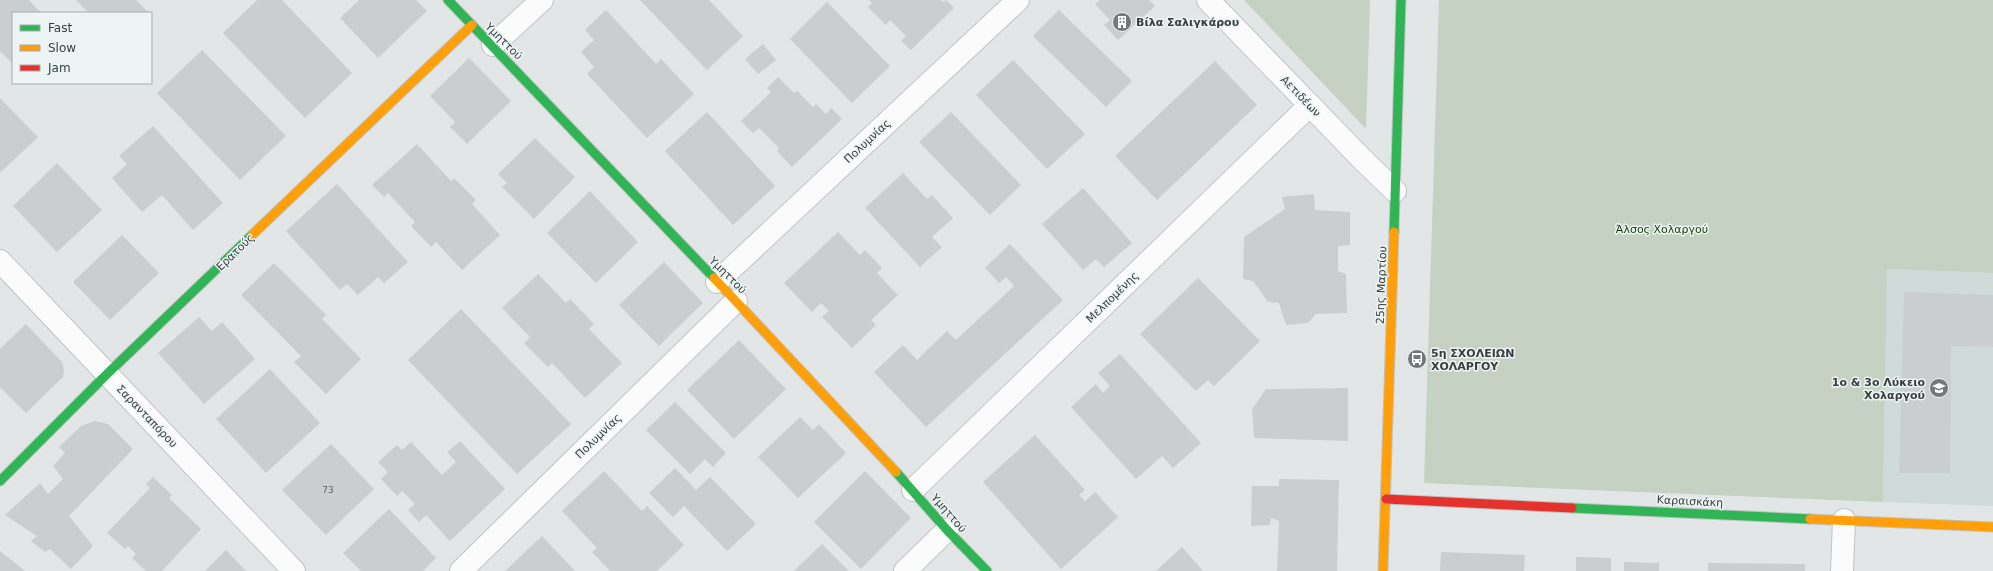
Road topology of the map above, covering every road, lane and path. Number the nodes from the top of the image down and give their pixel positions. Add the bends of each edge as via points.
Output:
1 (448, 0) edge
2 (542, 0) edge
3 (1018, 0) edge
4 (1208, 0) edge
5 (1401, 0) edge
6 (472, 25) junction
7 (493, 45) junction
8 (1310, 105) junction
9 (1395, 191) junction
10 (0, 261) edge
11 (716, 282) junction
12 (736, 300) junction
13 (107, 374) junction
14 (0, 481) edge
15 (913, 490) junction
16 (1386, 499) junction
17 (1844, 520) junction
18 (1993, 527) edge
19 (947, 530) junction
20 (294, 571) edge
21 (460, 571) edge
22 (904, 571) edge
23 (987, 571) edge
24 (1383, 571) edge
25 (1842, 571) edge

1 - 6 street, Υμηττού
2 - 7 street
3 - 11 street, Πολυμνίας
4 - 8 street, Αετιδέων
5 - 9 street, 25ης Μαρτίου
6 - 7 street, Υμηττού
6 - 13 street, Ερατούς
7 - 11 street, Υμηττού
8 - 9 street, Αετιδέων
8 - 15 street, Μελπομένης
9 - 16 street, 25ης Μαρτίου
10 - 13 street, Σαρανταπόρου
11 - 12 street, Υμηττού
12 - 15 street, Υμηττού
12 - 21 street, Πολυμνίας
13 - 14 street, Ερατούς
13 - 20 street, Σαρανταπόρου
15 - 19 street, Υμηττού
16 - 17 street, Καραισκάκη
16 - 24 street, 25ης Μαρτίου
17 - 18 street, Καραισκάκη
17 - 25 street
19 - 22 street
19 - 23 street, Υμηττού

